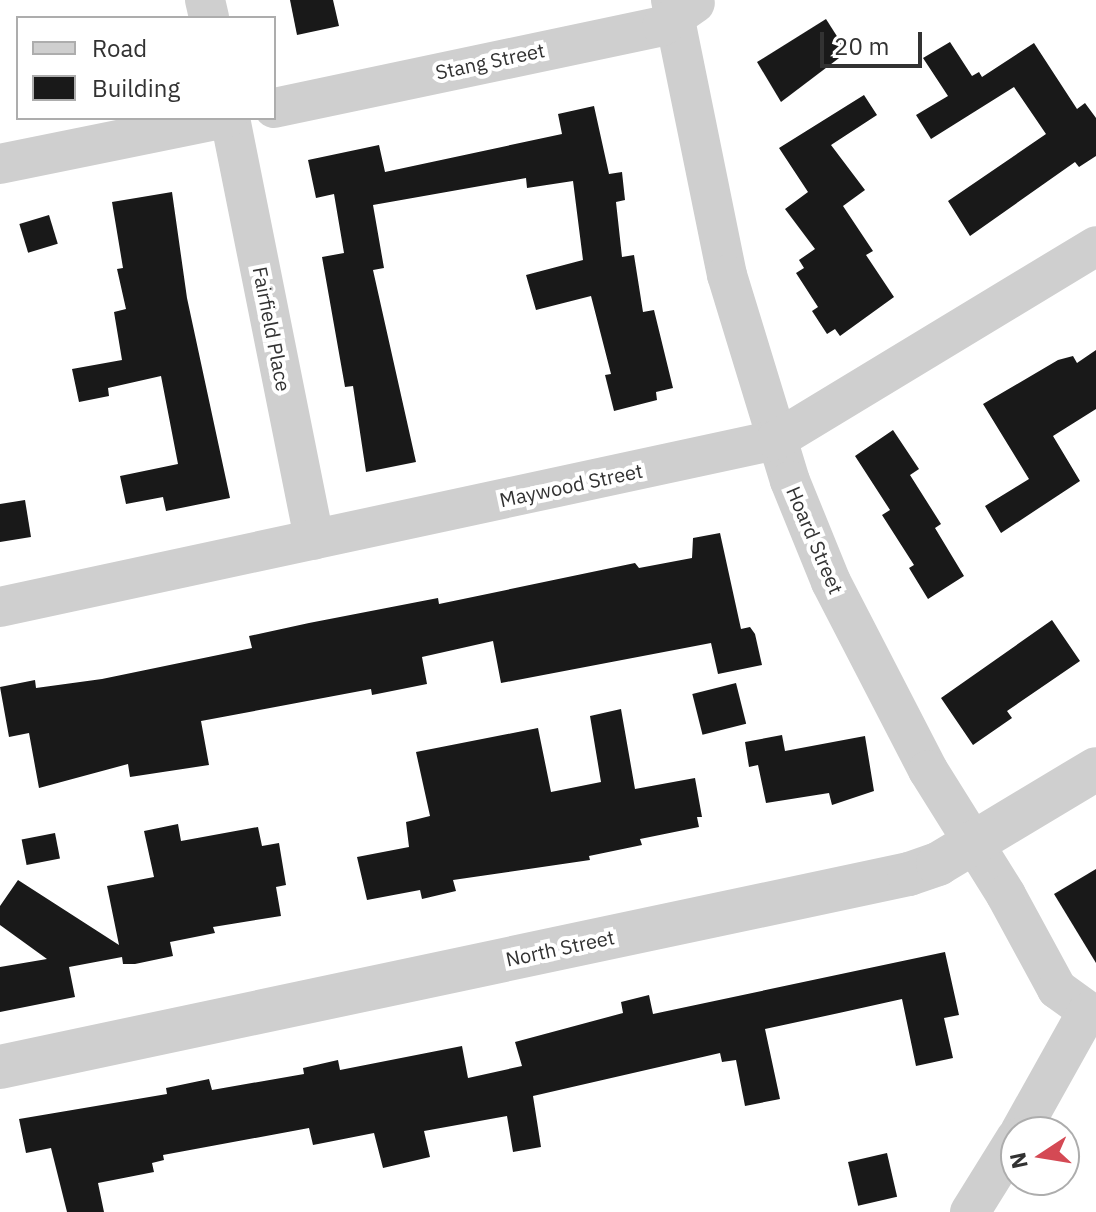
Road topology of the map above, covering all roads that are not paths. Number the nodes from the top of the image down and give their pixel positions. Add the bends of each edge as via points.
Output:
1 (681, 7) edge
2 (276, 108) edge
3 (218, 120) edge
4 (228, 120) edge
5 (0, 164) edge
6 (1096, 246) edge
7 (776, 440) junction
8 (314, 540) junction
9 (0, 607) edge
10 (1096, 769) edge
11 (973, 842) junction
12 (1091, 1014) edge
13 (0, 1067) edge
14 (1030, 1116) edge
15 (1000, 1164) edge
16 (970, 1212) edge

1 - 2 street, Stang Street
1 - 7 street, Hoard Street via 727,275
3 - 5 street
4 - 8 street, Fairfield Place
6 - 7 street, Maywood Street
7 - 8 street, Maywood Street
7 - 11 street, Hoard Street via 831,582 872,669
8 - 9 street, Maywood Street
10 - 11 street, North Street
11 - 12 street, Hoard Street via 1057,989
11 - 13 street, North Street via 909,874
12 - 14 street
15 - 16 street

